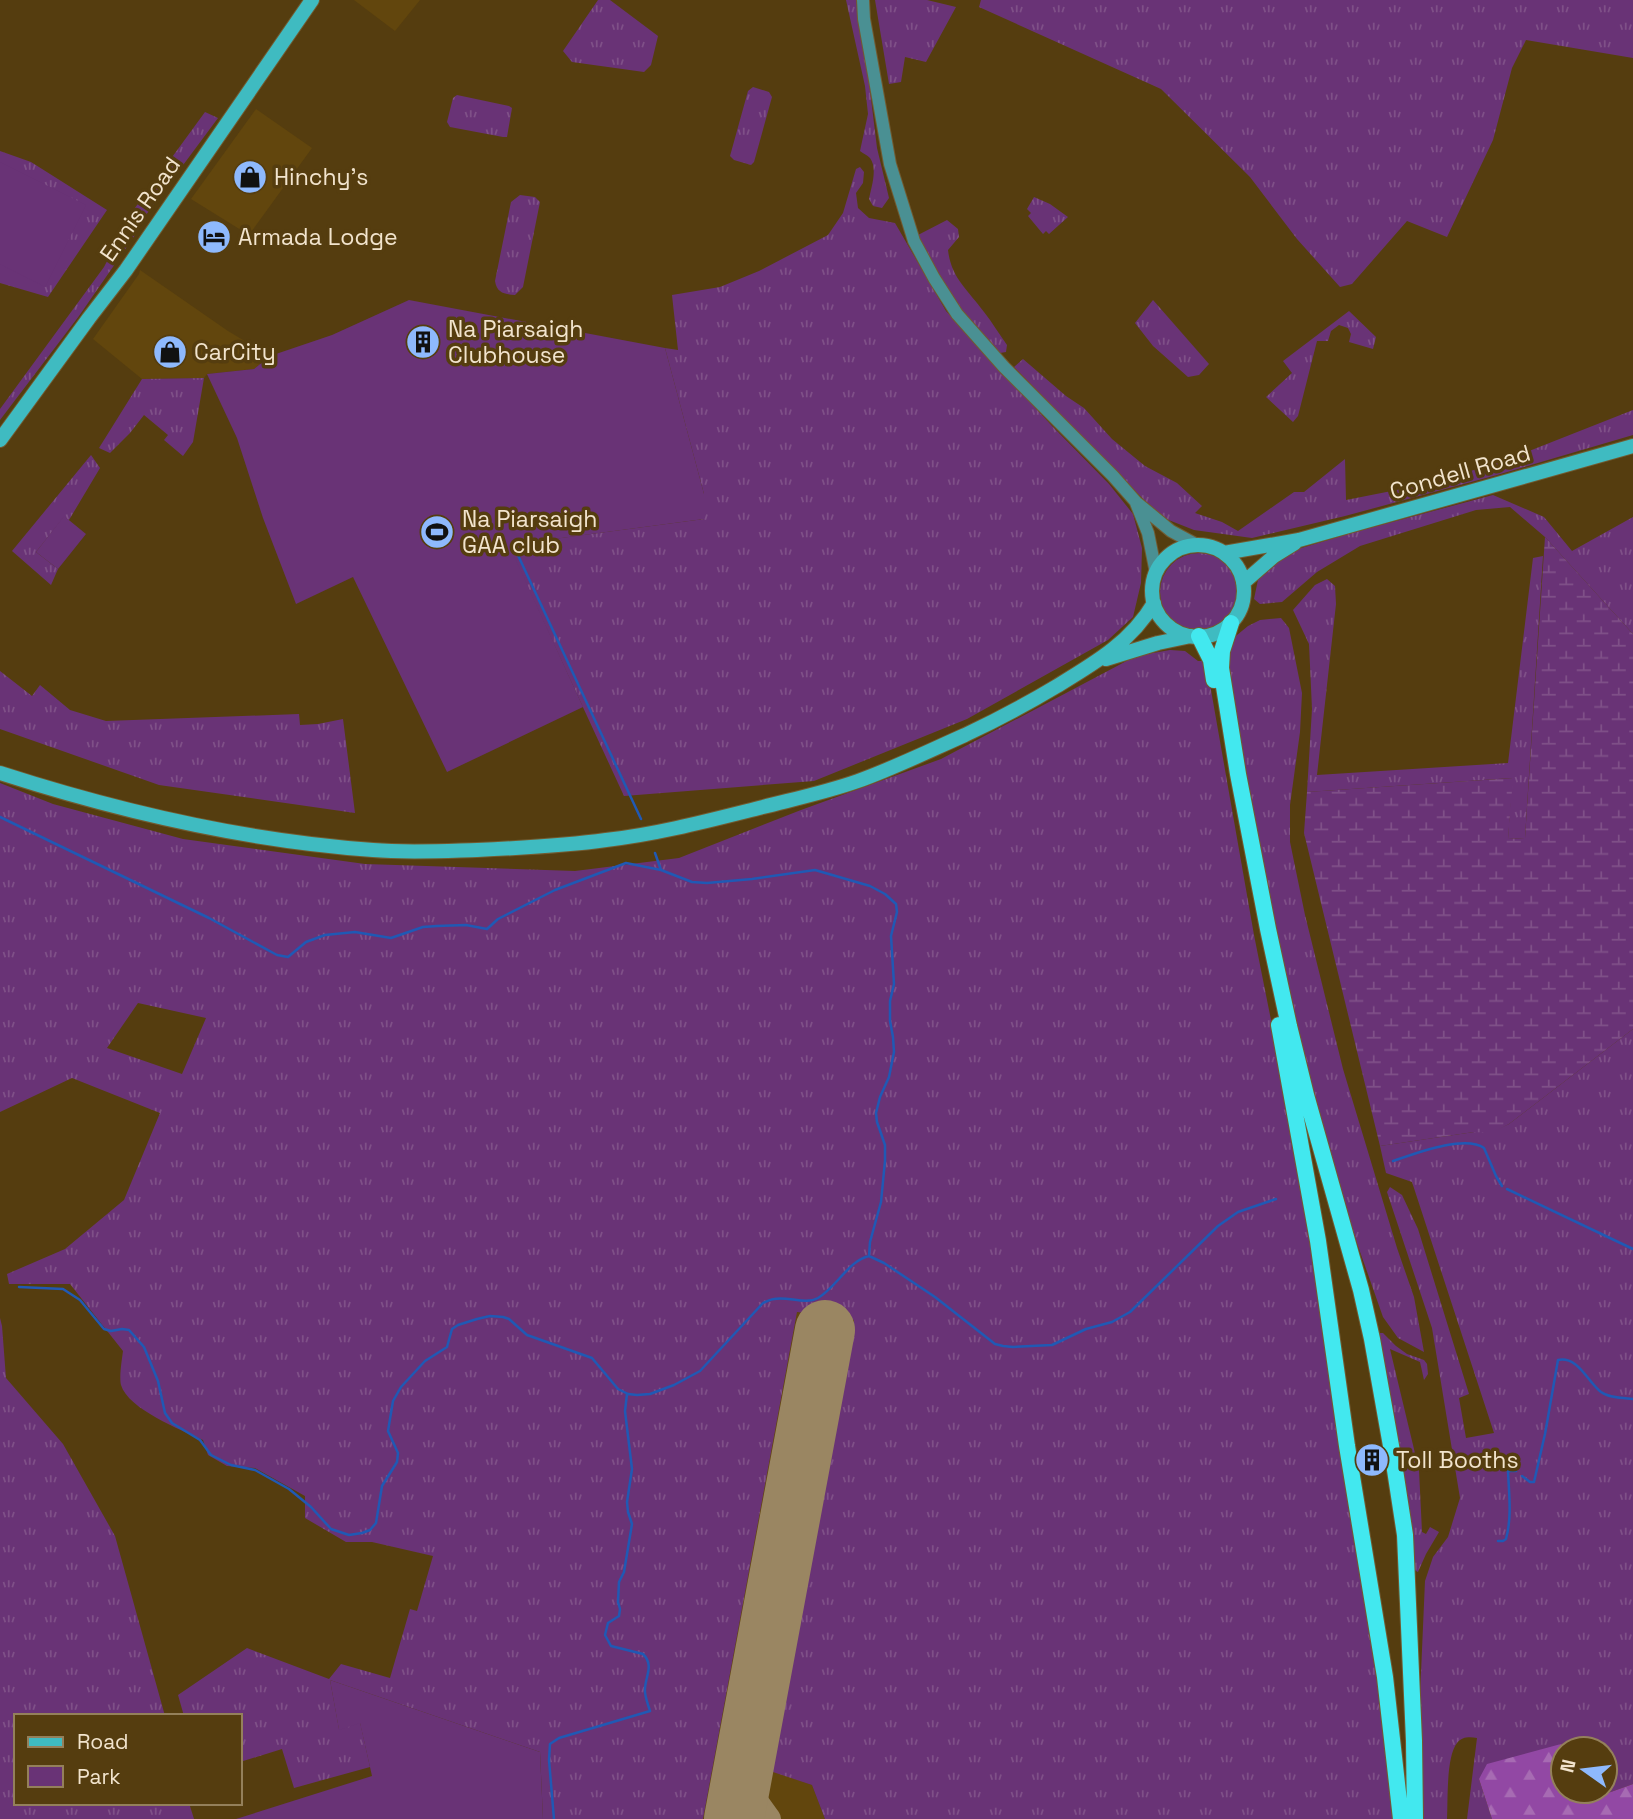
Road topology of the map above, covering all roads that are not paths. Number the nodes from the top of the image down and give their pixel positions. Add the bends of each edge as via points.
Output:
1 (312, 0) edge
2 (863, 0) edge
3 (0, 440) edge
4 (1633, 446) edge
5 (1136, 502) junction
6 (1300, 540) junction
7 (1197, 545) junction
8 (1224, 552) junction
9 (1156, 573) junction
10 (1243, 583) junction
11 (1154, 603) junction
12 (1231, 623) junction
13 (1196, 636) junction
14 (1097, 662) junction
15 (0, 773) edge
16 (1401, 1819) edge
17 (1415, 1819) edge

1 - 3 main road, Ennis Road via 126,270
2 - 5 street via 890,164 914,241 934,278 957,314 1004,367
4 - 6 main road, Condell Road
5 - 7 street via 1171,531
5 - 9 street via 1149,533
6 - 8 main road
6 - 10 main road
7 - 8 main road
7 - 9 main road via 1169,556
8 - 10 main road via 1240,571
9 - 11 main road
10 - 12 main road via 1244,600
11 - 13 main road via 1173,629
11 - 14 main road via 1143,622
12 - 13 main road via 1210,635
12 - 17 highway via 1221,668 1258,877 1306,1095 1361,1290 1393,1457 1405,1535
13 - 14 main road
13 - 16 highway via 1211,660 1318,1241 1385,1676
14 - 15 main road via 1002,718 859,781 718,818 607,840 415,851 291,842 134,812

